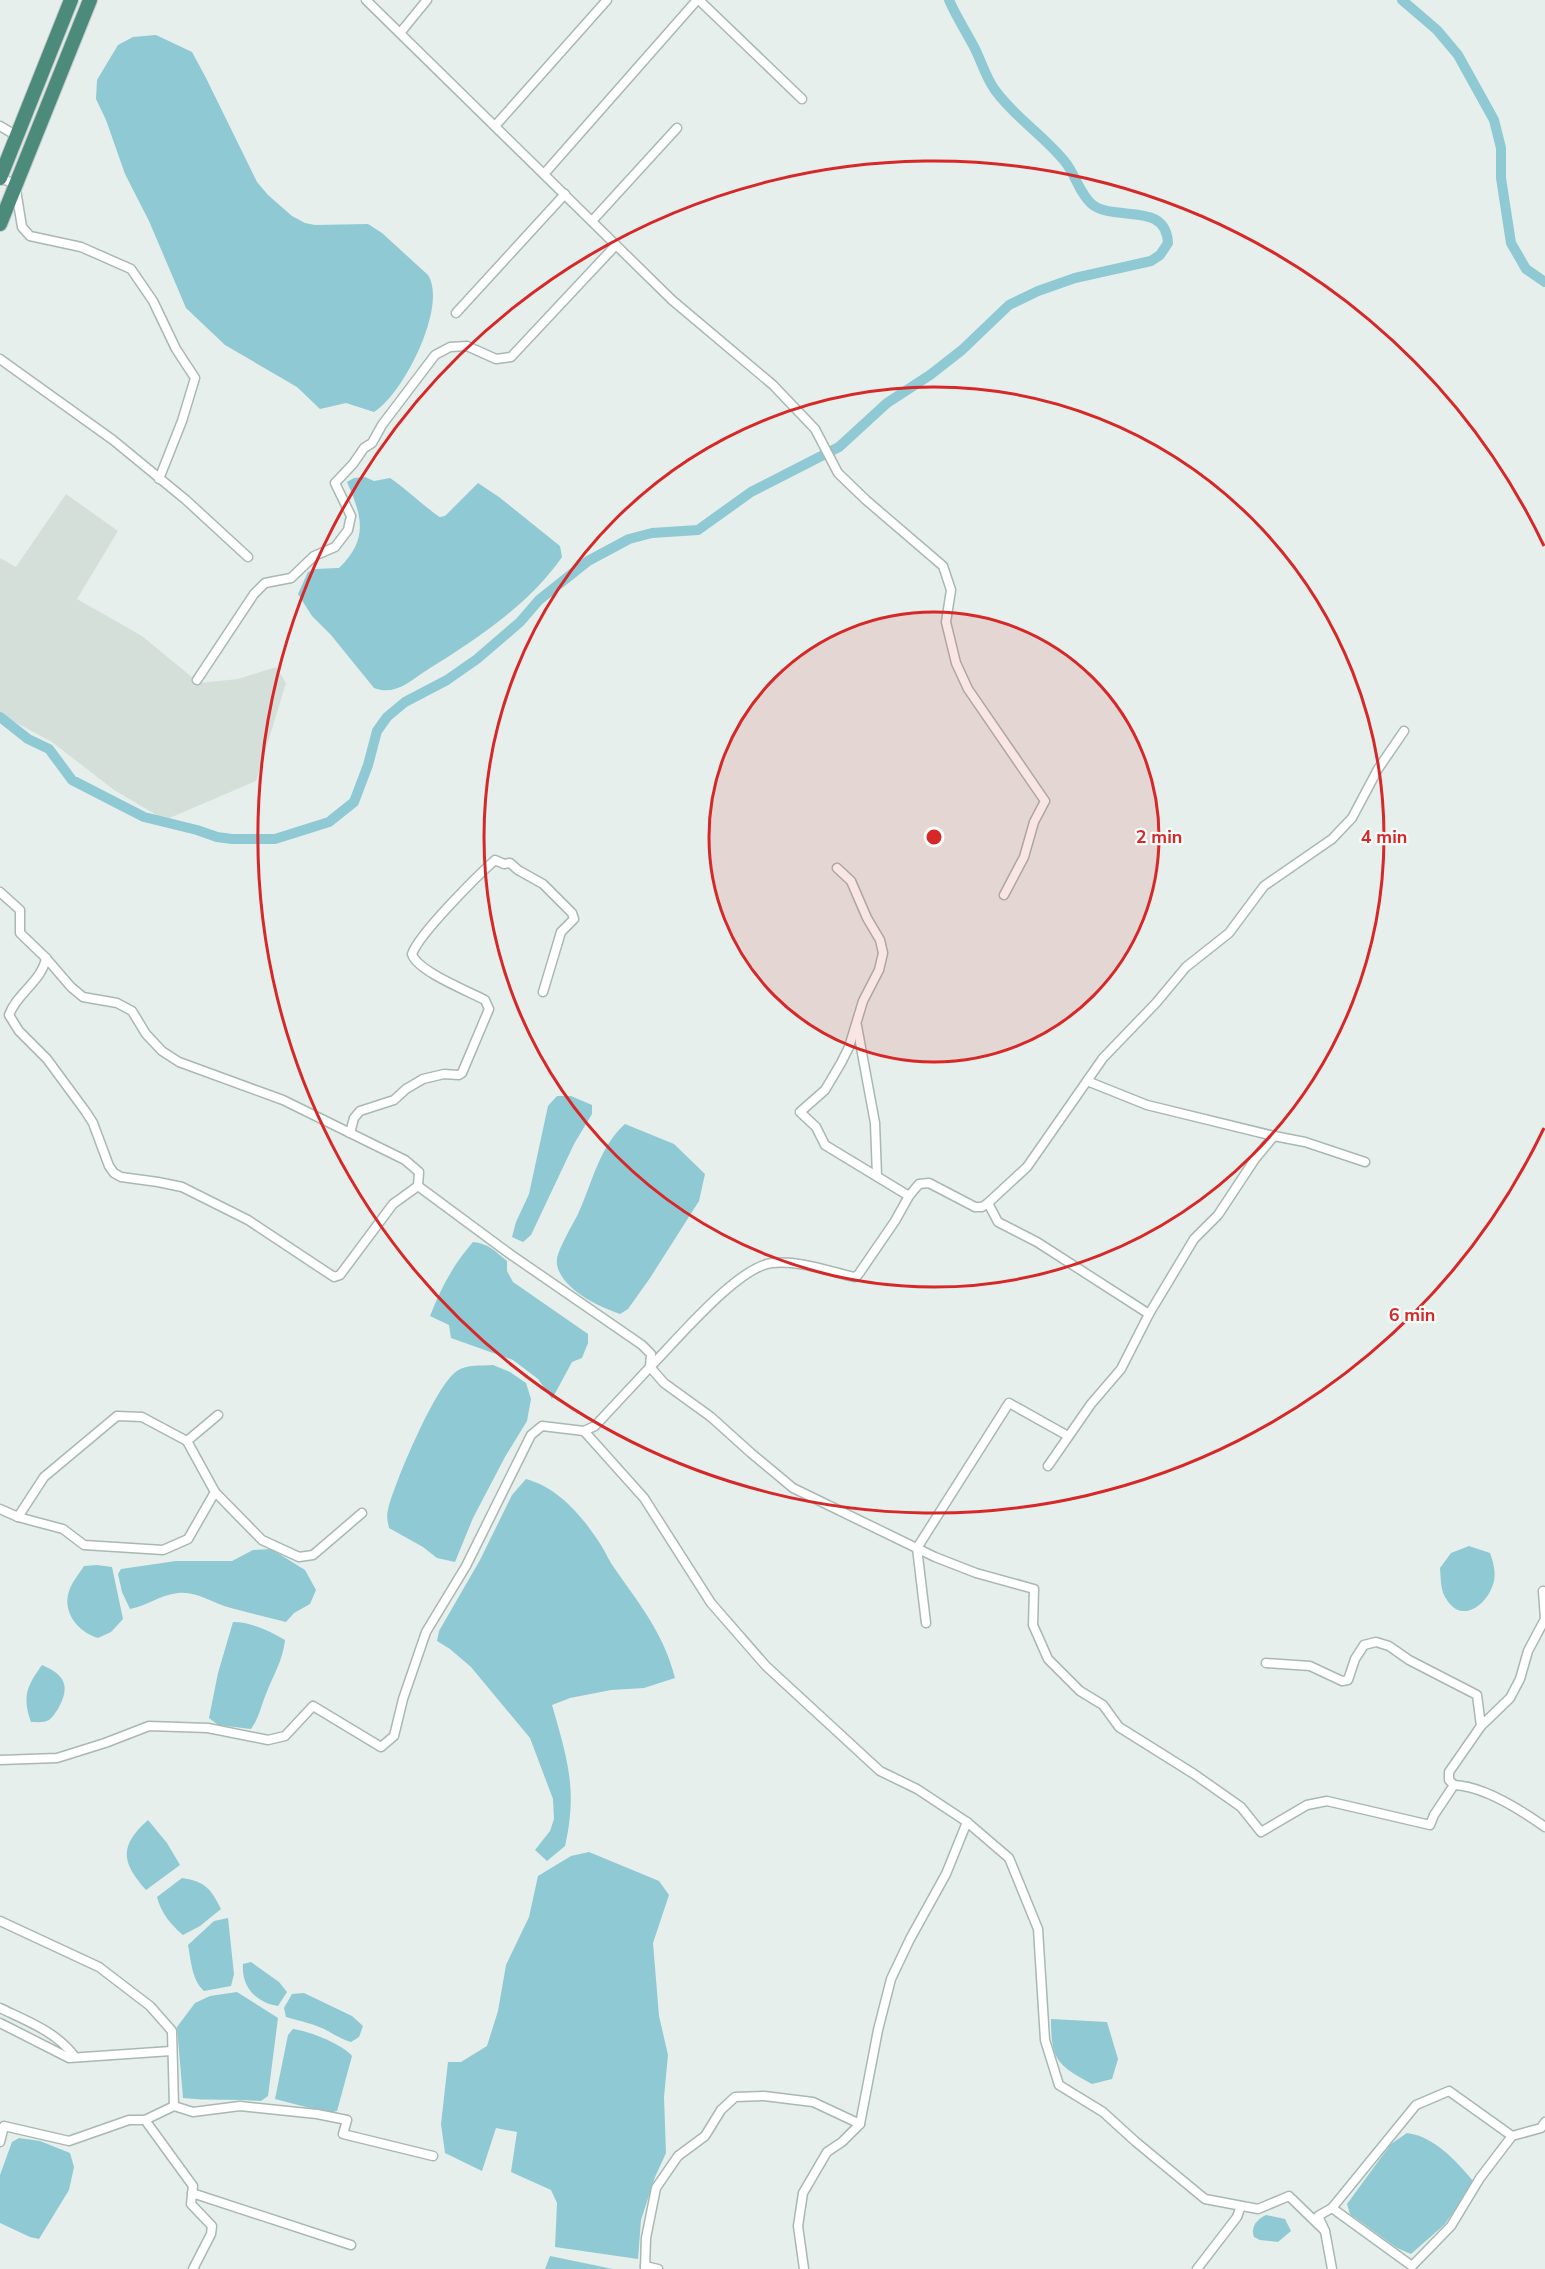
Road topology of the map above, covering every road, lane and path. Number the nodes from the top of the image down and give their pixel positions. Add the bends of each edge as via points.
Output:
1 (71, 0) edge
2 (90, 0) edge
3 (366, 0) edge
4 (427, 0) edge
5 (607, 0) edge
6 (698, 0) edge
7 (400, 33) junction
8 (802, 99) dead end
9 (0, 126) edge
10 (495, 126) junction
11 (677, 128) dead end
12 (16, 136) junction
13 (544, 174) junction
14 (0, 178) edge
15 (15, 184) junction
16 (565, 195) junction
17 (592, 221) junction
18 (0, 224) edge
19 (616, 245) junction
20 (456, 313) dead end
21 (0, 359) edge
22 (159, 479) junction
23 (248, 557) dead end
24 (197, 680) dead end
25 (1404, 731) dead end
26 (837, 868) dead end
27 (0, 892) edge
28 (1004, 895) dead end
29 (46, 958) junction
30 (543, 992) dead end
31 (856, 1024) junction
32 (1087, 1081) junction
33 (350, 1133) junction
34 (1274, 1136) junction
35 (1365, 1162) dead end
36 (877, 1176) junction
37 (418, 1186) junction
38 (909, 1196) junction
39 (987, 1203) junction
40 (1149, 1314) junction
41 (650, 1367) junction
42 (218, 1415) dead end
43 (584, 1431) junction
44 (1068, 1436) junction
45 (187, 1441) junction
46 (1048, 1466) dead end
47 (215, 1492) junction
48 (0, 1509) edge
49 (362, 1513) dead end
50 (18, 1517) junction
51 (917, 1548) junction
52 (1544, 1591) dead end
53 (926, 1623) dead end
54 (1266, 1663) dead end
55 (1481, 1726) junction
56 (0, 1760) edge
57 (1454, 1785) junction
58 (967, 1822) junction
59 (1545, 1827) edge
60 (0, 1921) edge
61 (0, 2008) edge
62 (0, 2023) edge
63 (171, 2051) junction
64 (75, 2057) junction
65 (174, 2106) junction
66 (145, 2120) junction
67 (1545, 2122) edge
68 (860, 2124) junction
69 (1512, 2136) junction
70 (0, 2142) edge
71 (432, 2156) dead end
72 (192, 2193) junction
73 (1241, 2206) junction
74 (1332, 2208) junction
75 (1325, 2231) junction
76 (351, 2245) dead end
77 (645, 2267) edge
78 (193, 2269) edge
79 (658, 2269) edge
80 (804, 2269) edge
81 (1197, 2269) edge
82 (1332, 2269) edge

1 - 12 highway
2 - 15 highway
3 - 7 street
4 - 7 street
5 - 10 street
6 - 8 street
6 - 13 street
7 - 10 street
9 - 12 street
10 - 13 street
11 - 17 street
12 - 14 highway
13 - 16 street
14 - 15 street
15 - 18 highway
15 - 22 street via 22,226 30,236 81,247 130,269 153,301 195,378
16 - 17 street
16 - 20 street
17 - 19 street
19 - 24 street via 511,357 496,359 467,346 450,347 435,355 372,443 335,483 351,516 348,530 335,547 314,556 291,578 265,583
19 - 28 street via 672,300 773,385 815,429 837,473 944,566 951,590 946,622 956,663 968,689 1045,801 1024,857
21 - 22 street via 113,440
22 - 23 street
25 - 32 street via 1378,769 1352,819 1332,839 1264,886 1229,933 1186,967
26 - 31 street via 851,881 880,940 882,953 879,970
27 - 29 street via 20,910 20,933
29 - 33 street via 83,997 117,1003 132,1011 146,1034 179,1062 283,1100
29 - 37 street via 44,970 9,1015 86,1112 109,1166 121,1178 182,1187 248,1220 334,1277 340,1275 393,1204
30 - 33 street via 561,932 574,919 572,913 543,884 510,863 495,860 418,941 412,954 429,971 488,1004 462,1073 423,1079 394,1100 360,1111
31 - 36 street via 875,1123
31 - 36 street via 841,1063 825,1090 800,1112 816,1127 825,1145
32 - 34 street via 1147,1105
32 - 39 street via 1027,1167
33 - 37 street via 405,1160 419,1172
34 - 35 street
34 - 40 street via 1218,1215 1194,1239
36 - 38 street
37 - 41 street via 642,1345 651,1354
38 - 39 street via 924,1183 968,1205 982,1207
38 - 41 street via 858,1275 803,1265 762,1265 731,1284
39 - 40 street via 998,1221
40 - 44 street via 1121,1369
41 - 43 street via 595,1426
41 - 51 street via 664,1383 711,1417 793,1488
42 - 45 street
43 - 56 street via 542,1426 531,1435 466,1566 426,1632 394,1736 381,1747 313,1706 285,1736 268,1740 208,1728 149,1726 57,1758
43 - 58 street via 644,1498 711,1603 766,1666 880,1771 917,1789
44 - 46 street
44 - 51 street via 1009,1403
45 - 47 street
45 - 50 street via 142,1417 117,1416 44,1478
47 - 49 street via 262,1540 298,1557 313,1556
47 - 50 street via 188,1539 164,1550 84,1545 63,1529
48 - 50 street
51 - 53 street
51 - 57 street via 976,1573 1034,1589 1033,1625 1048,1659 1080,1691 1103,1705 1119,1727 1241,1808 1261,1832 1307,1805 1327,1801 1430,1825
52 - 55 street via 1545,1619 1528,1651 1520,1679 1510,1698
54 - 55 street via 1310,1666 1342,1681 1347,1680 1364,1645 1376,1642 1477,1695
55 - 57 street via 1449,1772
57 - 59 street via 1464,1785 1503,1801
58 - 68 street via 946,1874 891,1979
58 - 73 street via 1009,1858 1038,1929 1045,2040 1059,2085 1103,2112 1205,2199
60 - 63 street via 99,1967 150,2006 171,2031
61 - 64 street via 47,2032
62 - 64 street via 69,2058
63 - 64 street
63 - 65 street
65 - 66 street
65 - 71 street via 194,2112 240,2106 317,2114 347,2120 344,2134
66 - 70 street via 129,2120 69,2141 4,2126
66 - 72 street via 193,2186
67 - 69 street via 1541,2128
68 - 77 street via 813,2102 735,2097 721,2110 705,2136 678,2156 656,2188 646,2238
68 - 80 street via 827,2152 803,2193 798,2226
69 - 74 street via 1449,2091 1416,2105
69 - 74 street via 1451,2226 1412,2266
72 - 76 street
72 - 78 street via 193,2208 213,2229
73 - 75 street via 1258,2209 1289,2196
73 - 81 street via 1237,2217
74 - 75 street via 1318,2216
75 - 82 street
77 - 79 street

